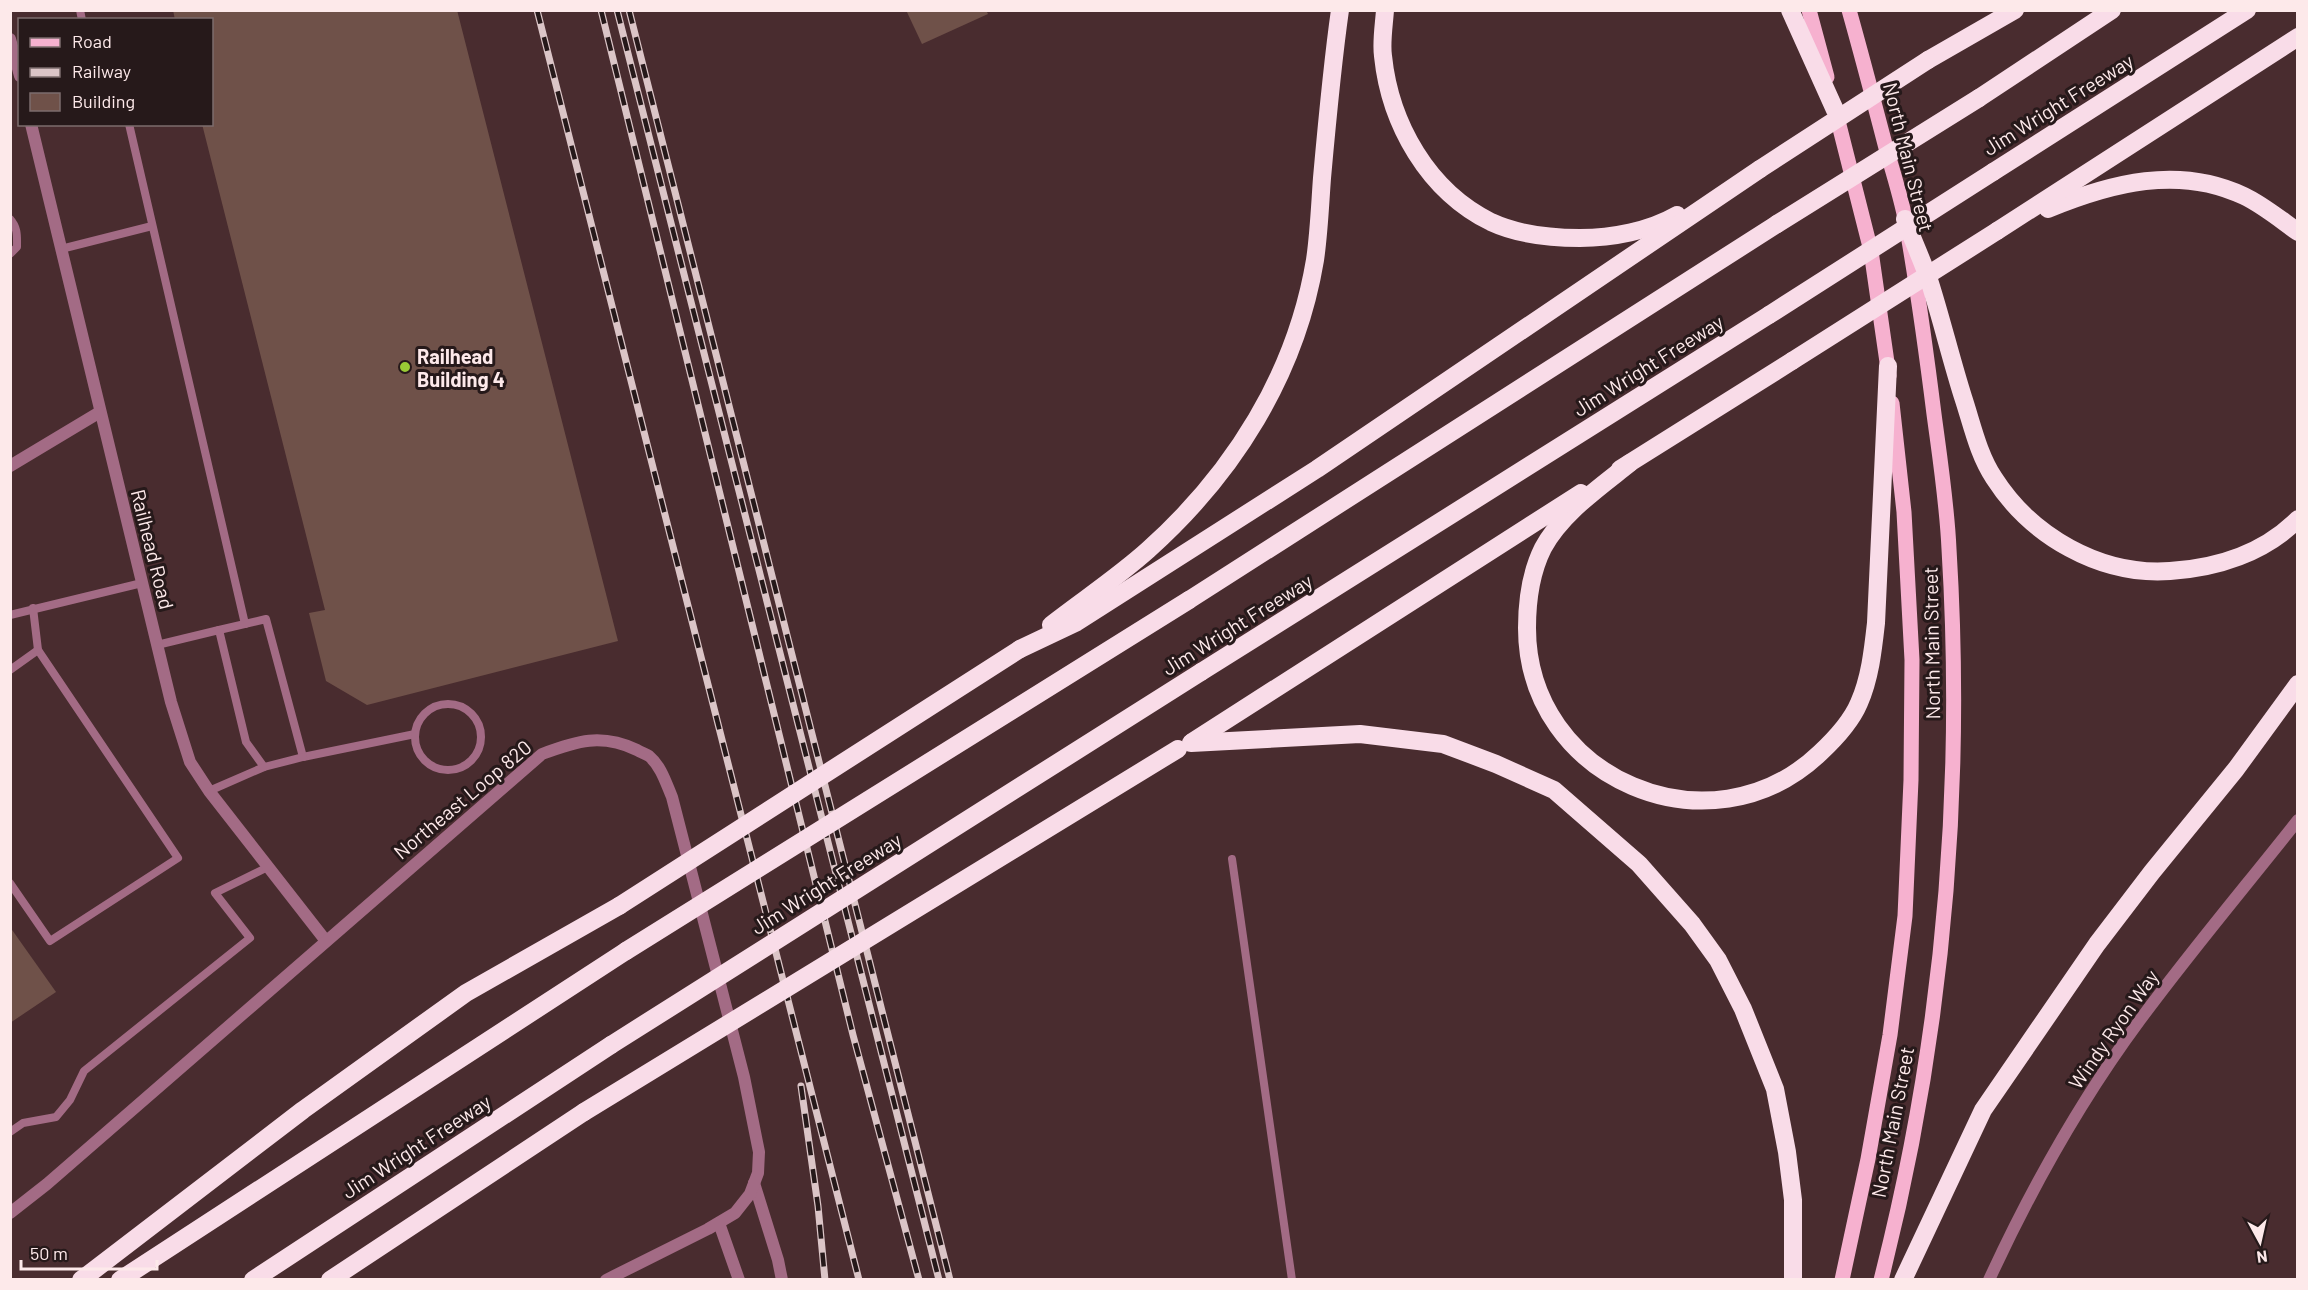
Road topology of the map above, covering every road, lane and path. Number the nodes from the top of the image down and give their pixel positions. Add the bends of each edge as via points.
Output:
1 (1340, 10) edge
2 (1385, 10) edge
3 (1790, 10) edge
4 (1809, 10) edge
5 (1849, 10) edge
6 (2112, 10) edge
7 (2247, 10) edge
8 (2015, 11) edge
9 (2298, 37) edge
10 (10, 39) edge
11 (18, 69) edge
12 (1835, 110) junction
13 (31, 126) edge
14 (129, 126) edge
15 (1760, 169) junction
16 (10, 219) edge
17 (1905, 219) junction
18 (152, 226) junction
19 (1997, 231) junction
20 (2298, 232) edge
21 (61, 249) junction
22 (10, 254) edge
23 (1888, 366) junction
24 (100, 412) junction
25 (1630, 463) junction
26 (10, 466) edge
27 (2298, 519) edge
28 (142, 582) junction
29 (33, 608) junction
30 (10, 615) edge
31 (245, 624) junction
32 (219, 630) junction
33 (157, 645) junction
34 (38, 650) junction
35 (1020, 650) junction
36 (10, 670) edge
37 (2298, 684) edge
38 (415, 734) junction
39 (1184, 746) junction
40 (303, 757) junction
41 (264, 767) junction
42 (209, 791) junction
43 (2298, 820) edge
44 (1232, 859) dead end
45 (268, 867) junction
46 (10, 884) edge
47 (326, 941) junction
48 (10, 1132) edge
49 (754, 1182) junction
50 (10, 1213) edge
51 (719, 1223) junction
52 (81, 1280) edge
53 (120, 1280) edge
54 (253, 1280) edge
55 (330, 1280) edge
56 (606, 1280) edge
57 (739, 1280) edge
58 (782, 1280) edge
59 (1292, 1280) edge
60 (1793, 1280) edge
61 (1842, 1280) edge
62 (1881, 1280) edge
63 (1902, 1280) edge
64 (1989, 1280) edge

1 - 35 highway via 1315,258 1302,320 1267,403 1232,459 1194,506 1147,551
2 - 15 highway via 1382,55 1401,128 1433,177 1491,222 1556,238 1618,234 1666,221
3 - 12 highway
4 - 12 main road, North Main Street
5 - 17 main road, North Main Street
6 - 53 highway, bridge via 1189,600 626,951
7 - 54 highway, Jim Wright Freeway, bridge via 611,1045
8 - 15 highway, bridge via 1928,60
9 - 19 highway
10 - 11 street
12 - 23 main road, North Main Street via 1871,251
13 - 21 street, Railhead Road
14 - 18 lane
15 - 35 highway via 1317,469 1077,622
16 - 22 lane via 16,225 17,248
17 - 27 highway via 1929,282 1980,449 2012,502 2040,529 2063,546 2095,559 2121,569 2154,573 2223,564 2286,531
17 - 62 main road, North Main Street via 1925,345 1949,548 1954,752 1943,926 1926,1064
18 - 21 lane
18 - 31 lane
19 - 20 highway via 2088,192 2163,178 2200,181 2244,196
19 - 25 highway, bridge
21 - 24 street, Railhead Road
23 - 25 highway via 1876,623 1862,696 1846,725 1807,765 1777,784 1743,797 1717,801 1661,797 1602,772 1576,750 1539,693 1530,665 1527,610 1543,548 1566,518
23 - 61 main road, North Main Street via 1904,512 1912,660 1905,916 1888,1047
24 - 26 street
24 - 28 street, Railhead Road
25 - 39 highway
28 - 29 lane
28 - 33 street, Railhead Road
29 - 30 lane
29 - 34 lane
31 - 32 lane
31 - 40 lane via 266,619
32 - 33 lane
32 - 41 lane via 246,742
33 - 42 street, Railhead Road via 190,762
34 - 36 lane
34 - 46 lane via 178,858 50,941
35 - 52 highway, bridge via 619,906 466,993 303,1110
37 - 63 highway via 2097,944 1983,1110
38 - 38 lane via 420,755 427,763 448,770 469,762 481,743 481,732 472,713 453,704 442,704 423,715
38 - 40 lane
39 - 55 highway, bridge via 584,1112
39 - 60 highway via 1359,735 1443,744 1554,790 1640,864 1718,960 1743,1009 1775,1089 1792,1200
40 - 41 lane
41 - 42 lane
42 - 45 street, Railhead Road
43 - 64 street, Windy Ryon Way via 2110,1062 2040,1176
44 - 59 lane
45 - 47 street, Railhead Road
45 - 48 lane via 215,893 250,938 84,1071 70,1100 56,1117 22,1124
47 - 49 street, Northeast Loop 820 via 542,754 570,743 595,740 619,741 649,756 672,797 742,1066 759,1152
47 - 50 street, Northeast Loop 820
49 - 51 street, Northeast Loop 820 via 735,1213
49 - 58 street
51 - 56 street, Northeast Loop 820
51 - 57 street

